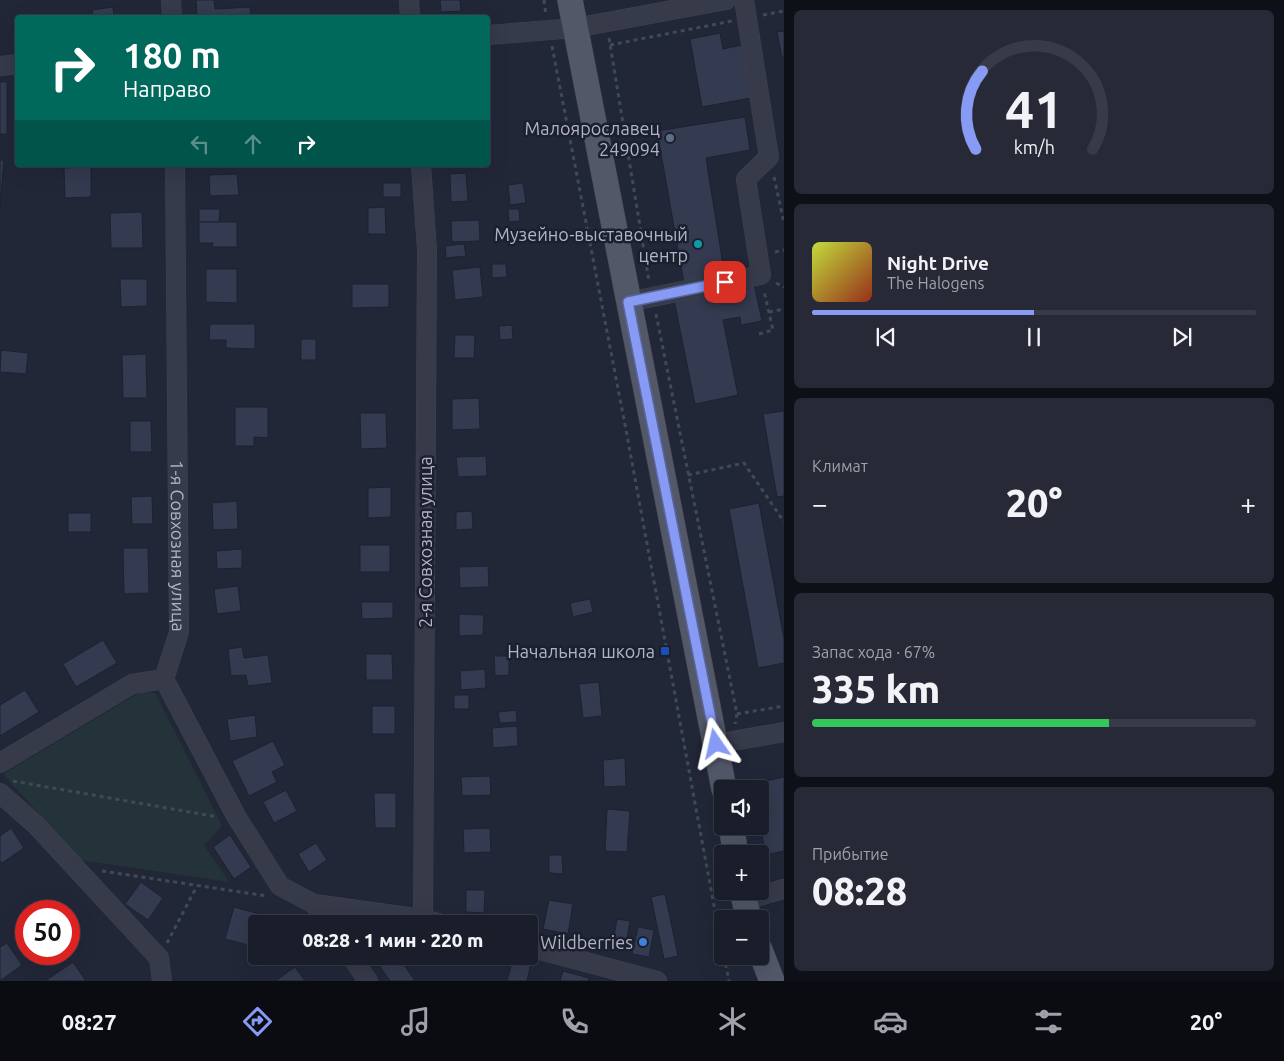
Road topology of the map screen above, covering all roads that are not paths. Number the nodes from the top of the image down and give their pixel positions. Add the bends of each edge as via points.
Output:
1 (170, 0) edge
2 (409, 0) edge
3 (570, 0) edge
4 (726, 0) edge
5 (745, 9) edge
6 (172, 15) edge
7 (410, 15) edge
8 (575, 28) junction
9 (490, 35) edge
10 (15, 64) edge
11 (0, 66) edge
12 (176, 167) edge
13 (421, 167) edge
14 (628, 302) junction
15 (164, 679) junction
16 (784, 732) edge
17 (724, 743) junction
18 (0, 763) edge
19 (724, 780) edge
20 (5, 787) edge
21 (784, 889) edge
22 (745, 903) edge
23 (314, 904) junction
24 (322, 915) edge
25 (394, 915) edge
26 (423, 915) edge
27 (538, 949) edge
28 (357, 965) edge
29 (766, 965) edge
30 (162, 981) edge
31 (368, 981) edge
32 (657, 981) edge
33 (772, 981) edge

1 - 6 street
2 - 7 street
3 - 8 main road
4 - 8 street
5 - 14 street via 770,157 746,179 760,275 651,288
8 - 9 street
8 - 14 main road
10 - 11 street
12 - 15 street, 1-я Совхозная улица via 179,632
13 - 26 street, 2-я Совхозная улица via 427,250
14 - 17 main road
15 - 18 street via 132,684
15 - 23 street via 239,821 280,886
16 - 17 street
17 - 19 main road
20 - 30 street via 159,958
21 - 22 street
23 - 24 street
23 - 25 street
27 - 32 street
28 - 31 street
29 - 33 main road

